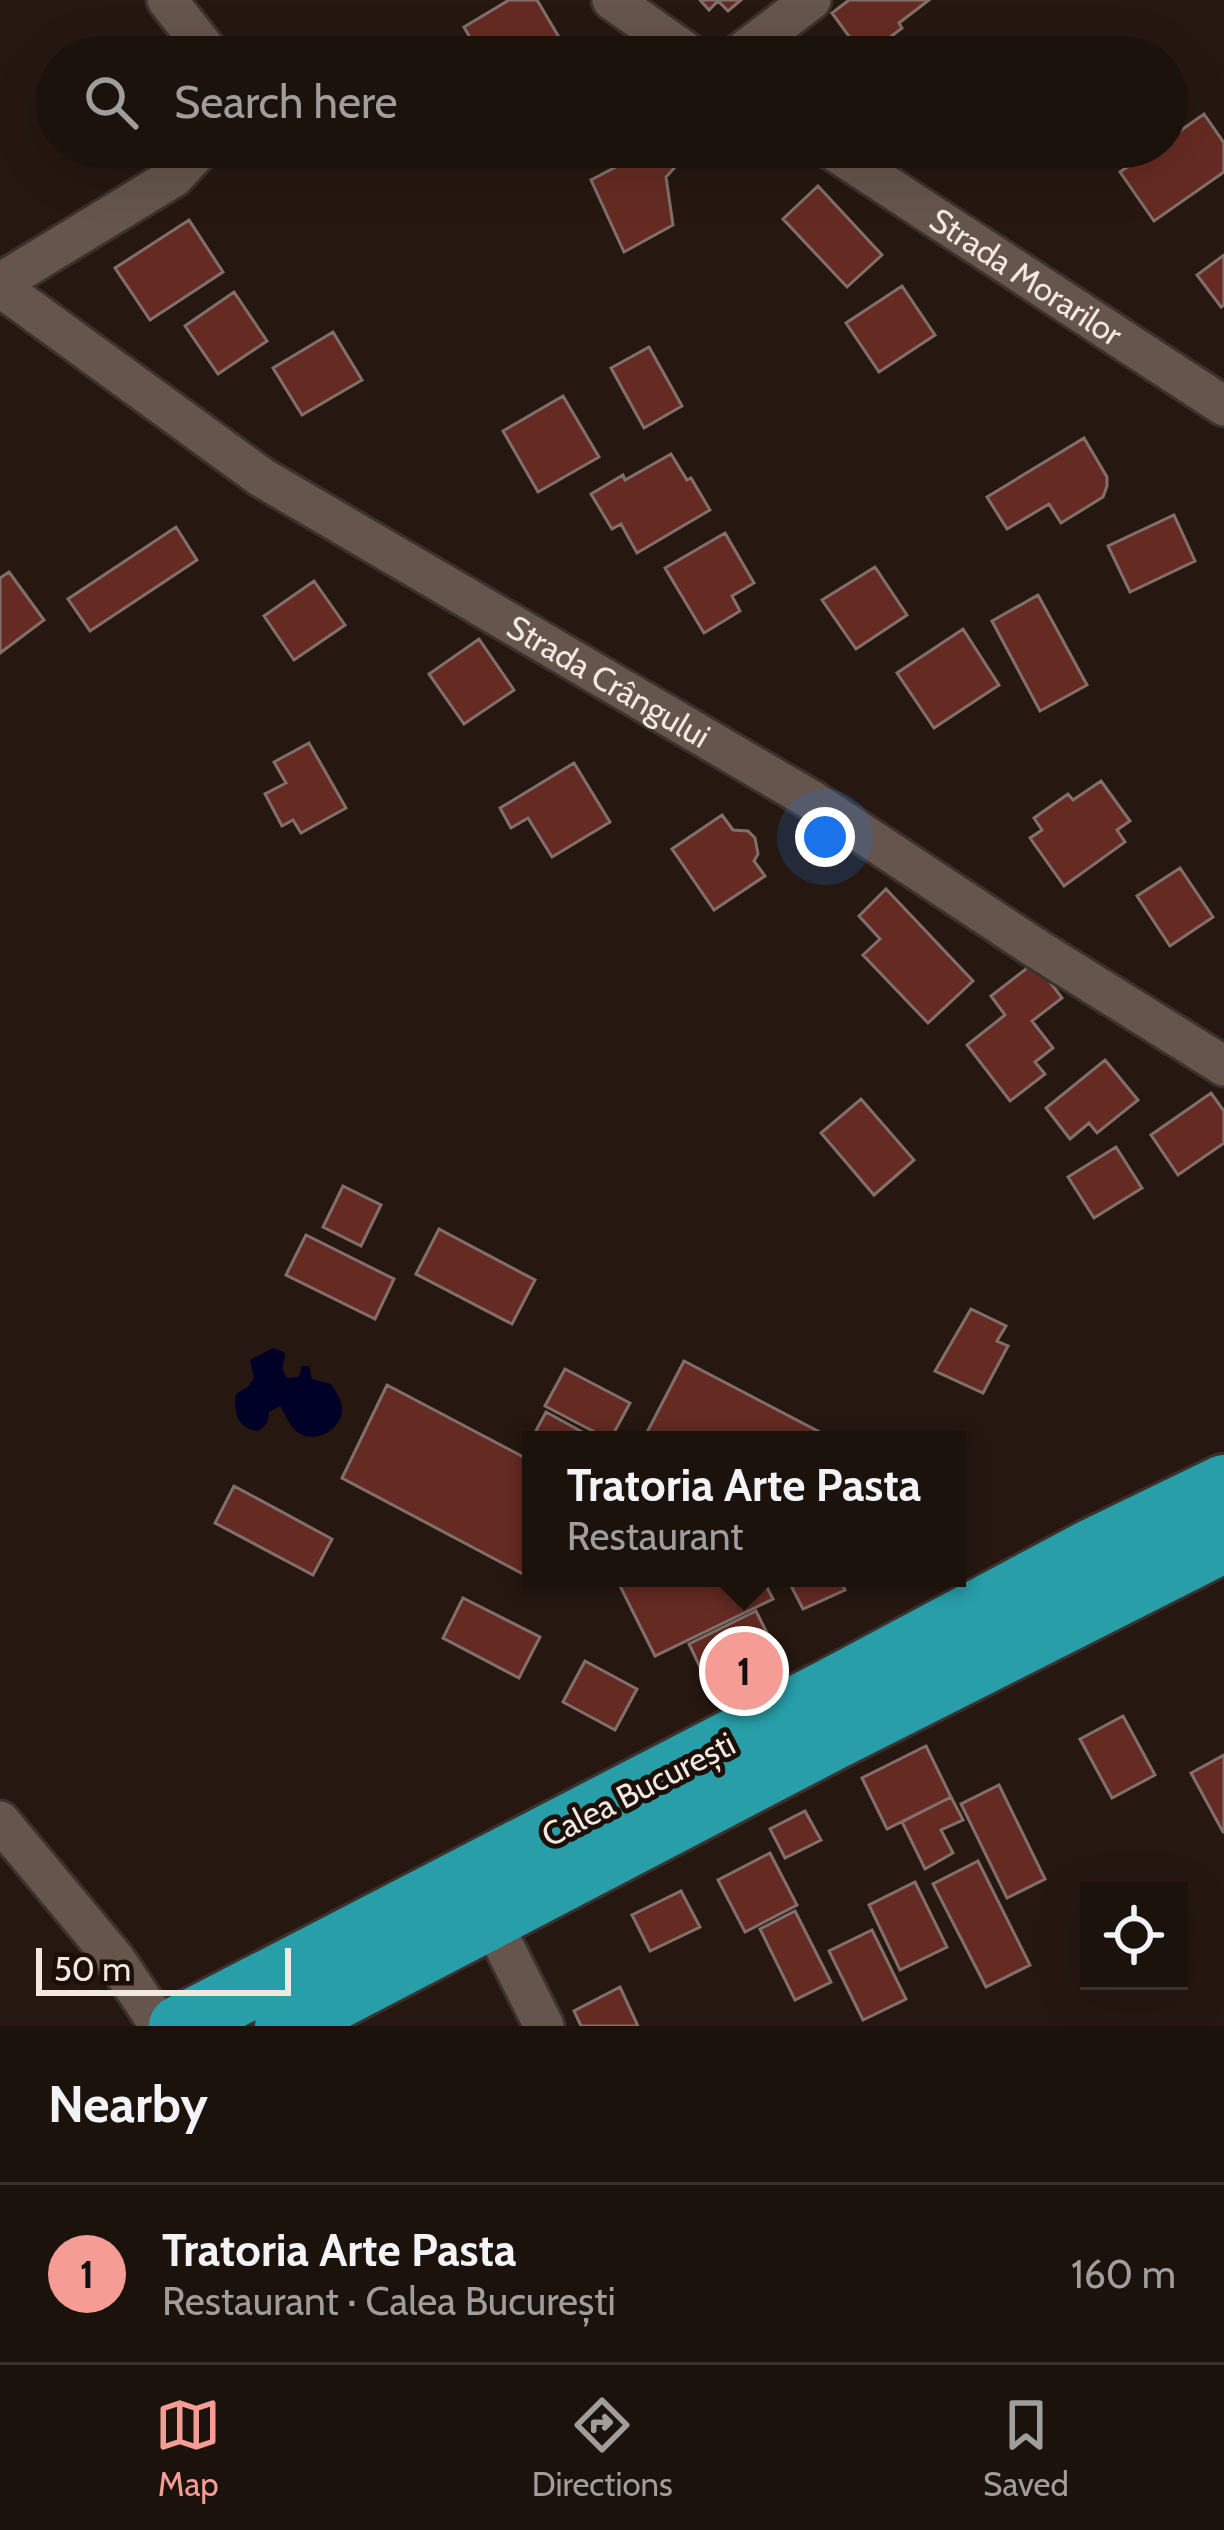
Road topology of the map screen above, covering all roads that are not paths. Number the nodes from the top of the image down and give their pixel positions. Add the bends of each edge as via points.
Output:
1 (167, 0) edge
2 (612, 0) edge
3 (811, 0) edge
4 (195, 36) edge
5 (663, 36) edge
6 (764, 36) edge
7 (182, 168) edge
8 (860, 168) edge
9 (0, 285) edge
10 (1224, 406) edge
11 (1224, 1066) edge
12 (1224, 1485) edge
13 (1224, 1542) edge
14 (0, 1821) edge
15 (490, 1918) junction
16 (160, 2026) edge
17 (179, 2026) edge
18 (285, 2026) edge
19 (544, 2026) edge

1 - 4 street
2 - 5 street
3 - 6 street
7 - 9 street
8 - 10 street, Strada Morarilor
9 - 11 street, Strada Crângului via 260,477 813,801
12 - 17 highway, Calea București
13 - 15 highway, Calea București
14 - 16 street
15 - 18 highway, Calea București
15 - 19 street

